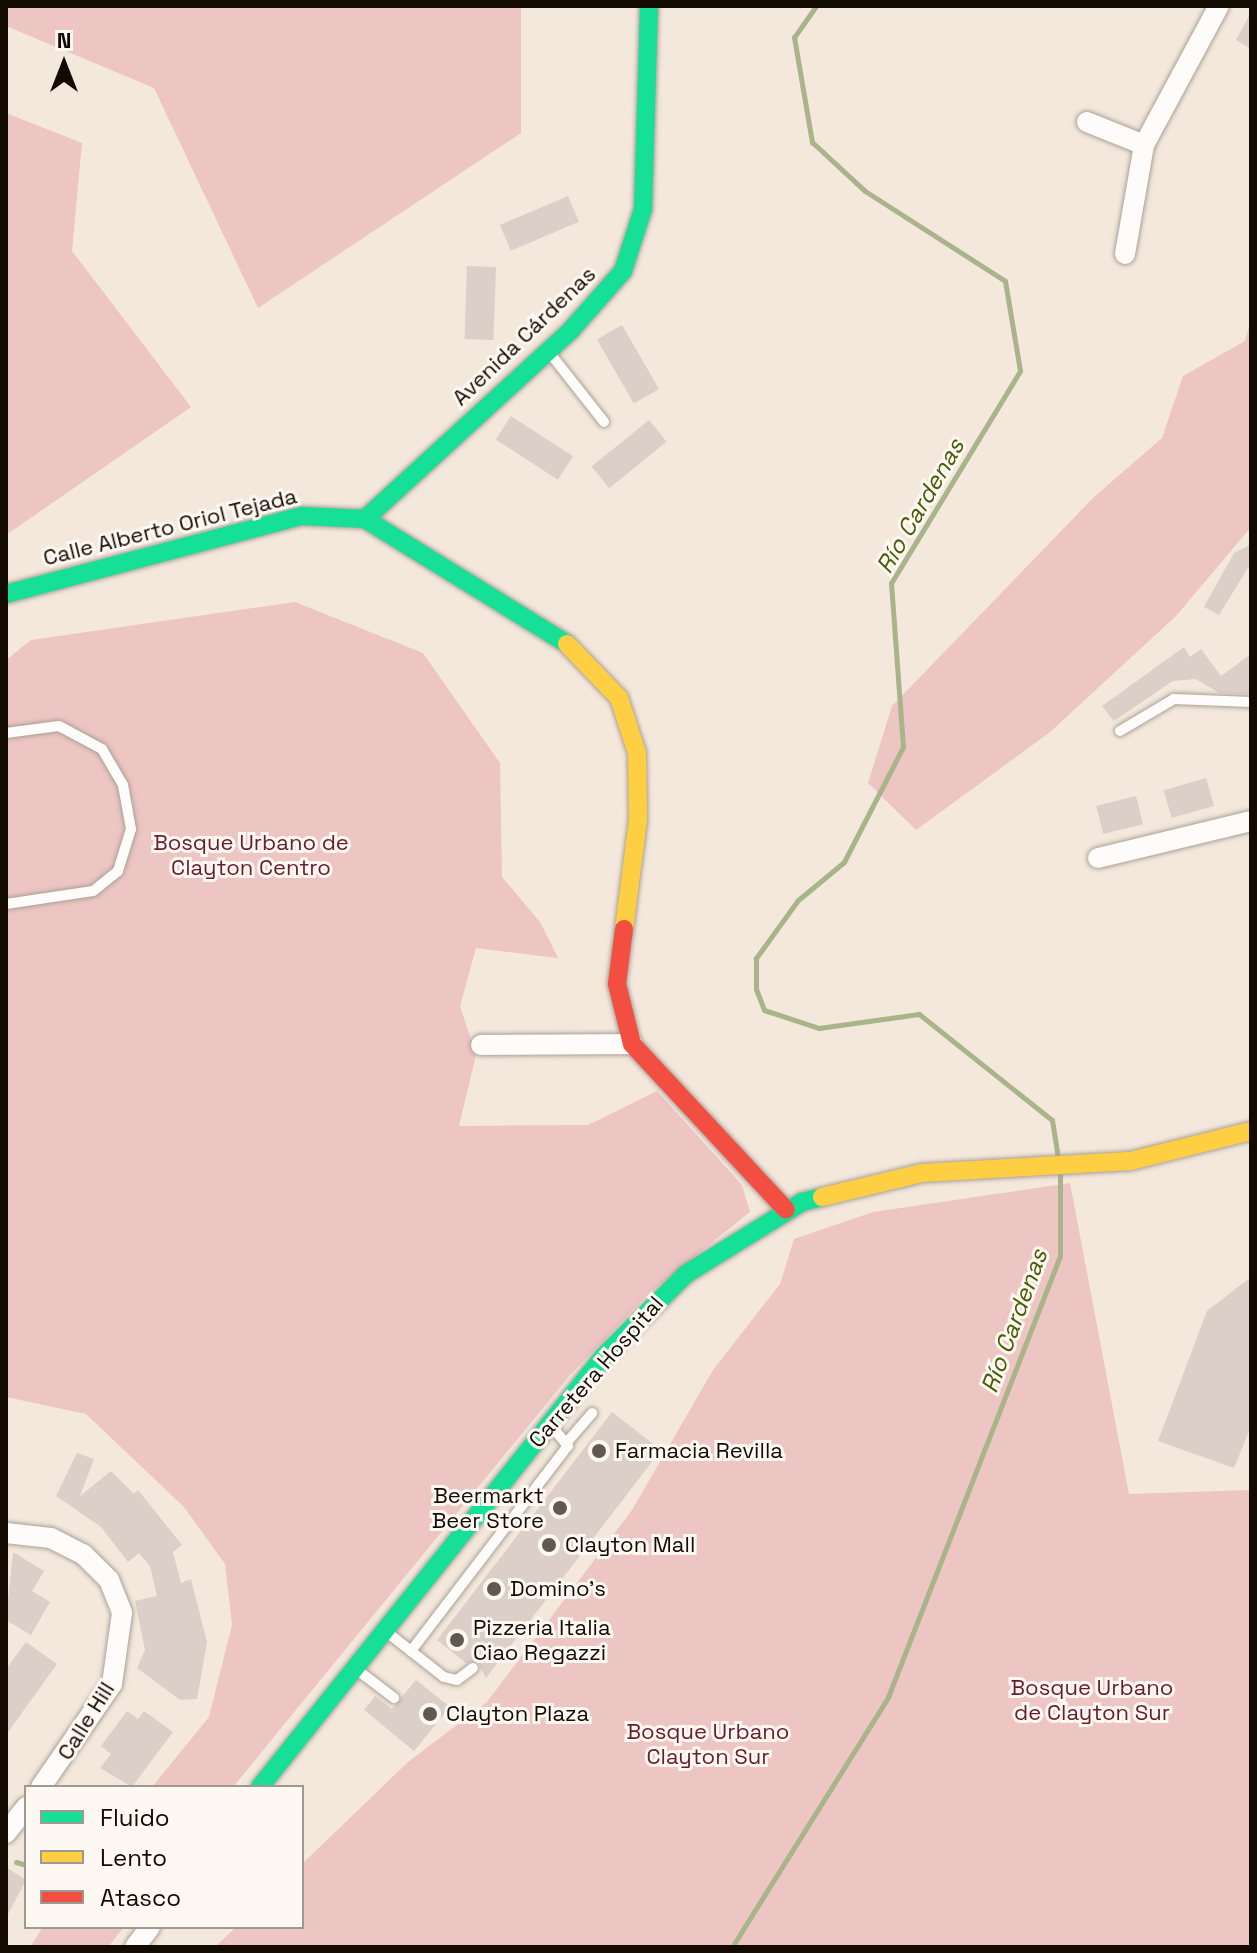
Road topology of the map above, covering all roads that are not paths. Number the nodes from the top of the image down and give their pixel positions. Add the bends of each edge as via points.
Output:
1 (649, 6) edge
2 (1219, 6) edge
3 (1087, 122) dead end
4 (1144, 145) junction
5 (1125, 254) dead end
6 (548, 350) junction
7 (604, 422) dead end
8 (365, 519) junction
9 (6, 594) edge
10 (1251, 702) edge
11 (1120, 731) dead end
12 (6, 733) edge
13 (1251, 821) edge
14 (1098, 858) dead end
15 (6, 904) edge
16 (632, 1044) junction
17 (481, 1045) dead end
18 (1251, 1131) edge
19 (758, 1173) junction
20 (822, 1195) junction
21 (786, 1210) junction
22 (751, 1231) junction
23 (592, 1413) dead end
24 (548, 1423) junction
25 (568, 1441) junction
26 (6, 1533) edge
27 (385, 1630) junction
28 (411, 1651) junction
29 (354, 1668) junction
30 (473, 1668) dead end
31 (394, 1698) dead end
32 (42, 1785) edge
33 (262, 1785) edge
34 (24, 1810) edge
35 (6, 1833) edge
36 (148, 1929) edge
37 (135, 1947) edge

1 - 6 street, Avenida Cárdenas via 646,170 635,238 614,284
2 - 4 street
3 - 4 street
4 - 5 street
6 - 7 lane
6 - 8 street, Avenida Cárdenas
8 - 9 street, Calle Alberto Oriol Tejada via 302,516
8 - 16 street, Calle Alberto Oriol Tejada via 559,635 619,698 638,772 617,984
10 - 11 lane via 1174,699
12 - 15 lane via 59,726 102,749 123,785 131,829 118,871 93,891
13 - 14 street
16 - 17 street
16 - 19 street
18 - 20 street, Carretera Hospital via 1130,1161 1018,1172 922,1173
19 - 20 street via 787,1190
19 - 21 street
19 - 22 street via 762,1207
20 - 21 street, Carretera Hospital
21 - 22 street, Carretera Hospital
22 - 24 street, Carretera Hospital via 653,1304
23 - 25 lane
24 - 25 lane
24 - 27 street, Carretera Hospital
25 - 28 lane
26 - 32 street, Calle Hill via 51,1538 83,1554 109,1580 122,1613 112,1684
27 - 28 lane
27 - 29 street, Carretera Hospital
28 - 30 lane via 451,1680
29 - 31 lane
29 - 33 street, Carretera Hospital
34 - 35 street
36 - 37 street

